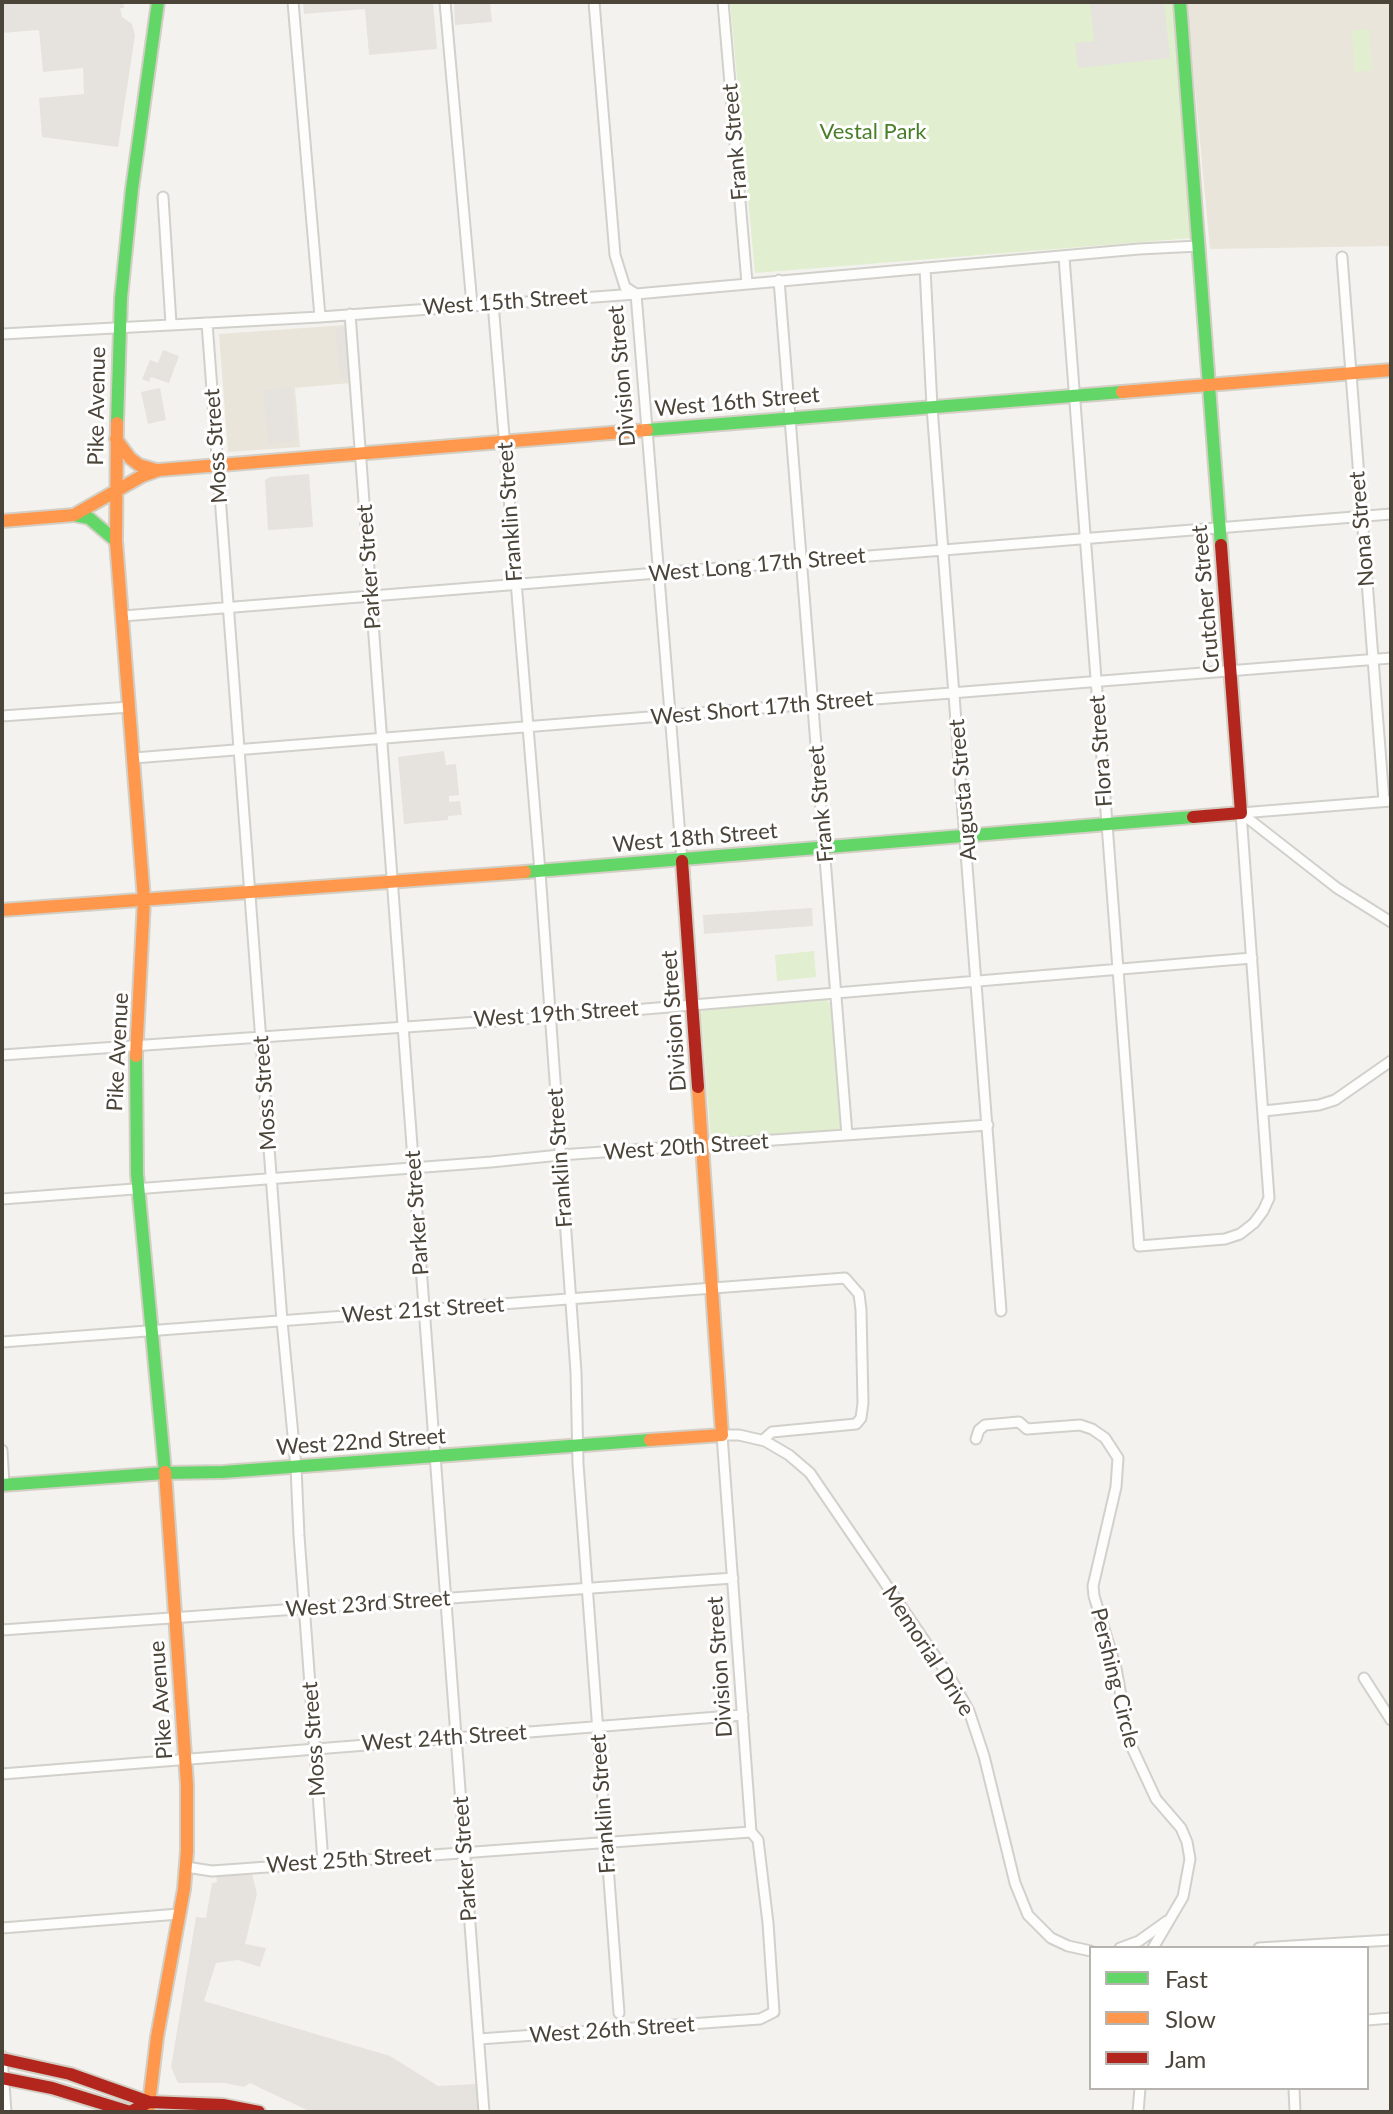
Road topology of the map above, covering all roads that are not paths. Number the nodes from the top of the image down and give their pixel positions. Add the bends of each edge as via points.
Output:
1 (158, 2) edge
2 (293, 2) edge
3 (445, 2) edge
4 (594, 2) edge
5 (723, 2) edge
6 (1180, 2) edge
7 (163, 197) dead end
8 (1199, 246) junction
9 (1064, 257) junction
10 (1342, 257) dead end
11 (925, 268) junction
12 (779, 280) junction
13 (747, 283) junction
14 (636, 294) junction
15 (493, 303) junction
16 (472, 305) junction
17 (350, 314) junction
18 (320, 317) junction
19 (207, 323) junction
20 (171, 324) junction
21 (119, 326) junction
22 (2, 334) edge
23 (1391, 370) edge
24 (1350, 373) junction
25 (1209, 384) junction
26 (1074, 395) junction
27 (932, 407) junction
28 (790, 418) junction
29 (647, 430) junction
30 (116, 439) junction
31 (505, 441) junction
32 (361, 452) junction
33 (218, 464) junction
34 (159, 470) junction
35 (116, 493) junction
36 (1391, 514) edge
37 (74, 515) junction
38 (1361, 517) junction
39 (2, 521) edge
40 (1220, 528) junction
41 (1085, 539) junction
42 (116, 541) junction
43 (944, 550) junction
44 (801, 562) junction
45 (659, 573) junction
46 (516, 585) junction
47 (371, 596) junction
48 (228, 607) junction
49 (123, 616) junction
50 (1391, 658) edge
51 (1373, 659) junction
52 (1233, 672) junction
53 (1096, 681) junction
54 (955, 693) junction
55 (813, 704) junction
56 (130, 707) junction
57 (670, 715) junction
58 (2, 716) edge
59 (527, 727) junction
60 (382, 738) junction
61 (239, 750) junction
62 (134, 758) junction
63 (1388, 801) edge
64 (1241, 813) junction
65 (1107, 823) junction
66 (966, 835) junction
67 (824, 846) junction
68 (682, 861) junction
69 (540, 872) junction
70 (392, 880) junction
71 (250, 892) junction
72 (144, 900) junction
73 (2, 910) edge
74 (1391, 922) edge
75 (1252, 958) junction
76 (1118, 969) junction
77 (978, 980) junction
78 (835, 992) junction
79 (693, 1003) junction
80 (550, 1017) junction
81 (403, 1026) junction
82 (261, 1037) junction
83 (136, 1046) junction
84 (2, 1055) edge
85 (1391, 1061) edge
86 (1264, 1111) junction
87 (988, 1125) junction
88 (847, 1135) junction
89 (703, 1146) junction
90 (560, 1155) junction
91 (414, 1168) junction
92 (271, 1179) junction
93 (138, 1189) junction
94 (1270, 1193) joint
95 (2, 1199) edge
96 (713, 1288) junction
97 (570, 1298) junction
98 (424, 1310) junction
99 (1001, 1311) dead end
100 (282, 1321) junction
101 (151, 1331) junction
102 (2, 1342) edge
103 (722, 1435) junction
104 (976, 1439) dead end
105 (763, 1440) junction
106 (579, 1446) junction
107 (2, 1450) edge
108 (435, 1456) junction
109 (296, 1467) junction
110 (165, 1473) junction
111 (3, 1485) edge
112 (733, 1578) junction
113 (587, 1588) junction
114 (446, 1598) junction
115 (304, 1609) junction
116 (175, 1619) junction
117 (2, 1630) edge
118 (1364, 1678) dead end
119 (743, 1715) junction
120 (1391, 1720) edge
121 (598, 1727) junction
122 (456, 1737) junction
123 (315, 1748) junction
124 (185, 1758) junction
125 (2, 1774) edge
126 (751, 1832) junction
127 (606, 1842) junction
128 (465, 1852) junction
129 (323, 1862) junction
130 (186, 1867) junction
131 (1175, 1913) junction
132 (179, 1914) junction
133 (2, 1928) edge
134 (1391, 1940) edge
135 (1125, 1946) edge
136 (1154, 1946) edge
137 (1292, 1946) edge
138 (1089, 1951) edge
139 (619, 2013) dead end
140 (1391, 2018) edge
141 (1369, 2020) edge
142 (746, 2021) joint
143 (479, 2039) junction
144 (2, 2058) edge
145 (3, 2078) edge
146 (1140, 2090) edge
147 (1294, 2090) edge
148 (148, 2107) edge
149 (6, 2112) edge
150 (259, 2112) edge
151 (484, 2112) edge
152 (1138, 2112) edge
153 (1295, 2112) edge

1 - 21 street, Pike Avenue
2 - 18 street
3 - 16 street
4 - 14 street, Division Street via 615,255 625,287
5 - 13 street, Frank Street
6 - 8 street, Crutcher Street
7 - 20 street
8 - 9 street, West 15th Street
8 - 25 street, Crutcher Street
9 - 11 street, West 15th Street
9 - 26 street, Flora Street
10 - 24 street, Nona Street
11 - 12 street, West 15th Street
11 - 27 street, Augusta Street
12 - 13 street, West 15th Street
12 - 28 street, Frank Street
13 - 14 street, West 15th Street
14 - 15 street, West 15th Street
14 - 29 street, Division Street
15 - 16 street, West 15th Street
15 - 31 street, Franklin Street
16 - 17 street, West 15th Street
17 - 18 street, West 15th Street
17 - 32 street, Parker Street
18 - 19 street, West 15th Street
19 - 20 street, West 15th Street
19 - 33 street, Moss Street
20 - 21 street, West 15th Street
21 - 22 street, West 15th Street
21 - 30 street, Pike Avenue
23 - 24 street, West 16th Street
24 - 25 street, West 16th Street
24 - 38 street, Nona Street
25 - 26 street, West 16th Street
25 - 40 street, Crutcher Street
26 - 27 street, West 16th Street
26 - 41 street, Flora Street
27 - 28 street, West 16th Street
27 - 43 street, Augusta Street
28 - 29 street, West 16th Street
28 - 44 street, Frank Street
29 - 31 street, West 16th Street
29 - 45 street, Division Street
30 - 34 street via 139,465
30 - 35 street, Pike Avenue
31 - 32 street, West 16th Street
31 - 46 street, Franklin Street
32 - 33 street, West 16th Street
32 - 47 street, Parker Street
33 - 34 street, West 16th Street
33 - 48 street, Moss Street
34 - 35 street, West 16th Street
35 - 37 street, West 16th Street
35 - 42 street, Pike Avenue
36 - 38 street, West Long 17th Street
37 - 39 street, West 16th Street
37 - 42 street via 89,518
38 - 40 street, West Long 17th Street
38 - 51 street, Nona Street
40 - 41 street, West Long 17th Street
40 - 52 street, Crutcher Street
41 - 43 street, West Long 17th Street
41 - 53 street, Flora Street
42 - 49 street, Pike Avenue
43 - 44 street, West Long 17th Street
43 - 54 street, Augusta Street
44 - 45 street, West Long 17th Street
44 - 55 street, Frank Street
45 - 46 street, West Long 17th Street
45 - 57 street, Division Street
46 - 47 street, West Long 17th Street
46 - 59 street, Franklin Street
47 - 48 street, West Long 17th Street
47 - 60 street, Parker Street
48 - 49 street, West Long 17th Street
48 - 61 street, Moss Street
49 - 56 street, Pike Avenue
50 - 51 street, West Short 17th Street
51 - 52 street, West Short 17th Street
51 - 63 street, Nona Street
52 - 53 street, West Short 17th Street
52 - 64 street, Crutcher Street
53 - 54 street, West Short 17th Street
53 - 65 street, Flora Street
54 - 55 street, West Short 17th Street
54 - 66 street, Augusta Street
55 - 57 street, West Short 17th Street
55 - 67 street, Frank Street
56 - 58 street
56 - 62 street, Pike Avenue
57 - 59 street, West Short 17th Street
57 - 68 street, Division Street
59 - 60 street, West Short 17th Street
59 - 69 street, Franklin Street
60 - 61 street, West Short 17th Street
60 - 70 street, Parker Street
61 - 62 street, West Short 17th Street
61 - 71 street, Moss Street
62 - 72 street, Pike Avenue
63 - 64 street, West 18th Street
64 - 65 street, West 18th Street
64 - 74 street via 1337,888
64 - 75 street, Crutcher Street
65 - 66 street, West 18th Street
65 - 76 street, Flora Street
66 - 67 street, West 18th Street
66 - 77 street, Augusta Street
67 - 68 street, West 18th Street
67 - 78 street, Frank Street
68 - 69 street, West 18th Street
68 - 79 street, Division Street
69 - 70 street, West 18th Street
69 - 80 street, Franklin Street
70 - 71 street, West 18th Street
70 - 81 street, Parker Street
71 - 72 street, West 18th Street
71 - 82 street, Moss Street
72 - 73 street, West 18th Street
72 - 83 street, Pike Avenue
75 - 76 street, West 19th Street
75 - 86 street, Crutcher Street
76 - 77 street, West 19th Street
76 - 94 street, Flora Street via 1139,1246 1240,1234 1263,1211
77 - 78 street, West 19th Street
77 - 87 street, Augusta Street
78 - 79 street, West 19th Street
78 - 88 street, Frank Street
79 - 80 street, West 19th Street
79 - 89 street, Division Street
80 - 81 street, West 19th Street
80 - 90 street, Franklin Street
81 - 82 street, West 19th Street
81 - 91 street, Parker Street
82 - 83 street, West 19th Street
82 - 92 street, Moss Street
83 - 84 street, West 19th Street
83 - 93 street, Pike Avenue
85 - 86 street via 1335,1100
86 - 94 street, Crutcher Street
87 - 88 street, West 20th Street
87 - 99 street, Augusta Street
88 - 89 street, West 20th Street
89 - 90 street, West 20th Street
89 - 96 street, Division Street
90 - 91 street, West 20th Street
90 - 97 street, Franklin Street
91 - 92 street, West 20th Street
91 - 98 street, Parker Street
92 - 93 street, West 20th Street
92 - 100 street, Moss Street
93 - 95 street, West 20th Street
93 - 101 street, Pike Avenue
96 - 97 street, West 21st Street
96 - 103 street, Division Street
96 - 105 street, West 21st Street via 845,1278 859,1294 861,1418 856,1424 772,1432
97 - 98 street, West 21st Street
97 - 106 street, Franklin Street
98 - 100 street, West 21st Street
98 - 108 street, Parker Street
100 - 101 street, West 21st Street
100 - 109 street, Moss Street
101 - 102 street, West 21st Street
101 - 110 street, Pike Avenue
103 - 105 street, Memorial Drive
103 - 106 street, West 22nd Street
103 - 112 street, Division Street
104 - 131 street, Pershing Circle via 985,1425 1080,1425 1105,1438 1115,1451 1118,1477 1094,1596 1116,1668 1129,1741 1156,1799 1187,1842 1188,1877
105 - 138 street, Memorial Drive via 810,1473 969,1711 1028,1915 1051,1938
106 - 108 street, West 22nd Street
106 - 113 street, Franklin Street
107 - 111 street
108 - 109 street, West 22nd Street
108 - 114 street, Parker Street
109 - 110 street, West 22nd Street
109 - 115 street, Moss Street
110 - 111 street, West 22nd Street
110 - 116 street, Pike Avenue
112 - 113 street, West 23rd Street
112 - 119 street, Division Street
113 - 114 street, West 23rd Street
113 - 121 street, Franklin Street
114 - 115 street, West 23rd Street
114 - 122 street, Parker Street
115 - 116 street, West 23rd Street
115 - 123 street, Moss Street
116 - 117 street, West 23rd Street
116 - 124 street, Pike Avenue
118 - 120 street
119 - 121 street, West 24th Street
119 - 126 street, Division Street
121 - 122 street, West 24th Street
121 - 127 street, Franklin Street
122 - 123 street, West 24th Street
122 - 128 street, Parker Street
123 - 124 street, West 24th Street
123 - 129 street, Moss Street
124 - 125 street, West 24th Street
124 - 130 street, Pike Avenue
126 - 127 street, West 25th Street
126 - 142 street, Division Street via 758,1840 774,2008 768,2017
127 - 128 street, West 25th Street
127 - 139 street, Franklin Street
128 - 129 street, West 25th Street
128 - 143 street, Parker Street
129 - 130 street, West 25th Street via 212,1871
130 - 132 street, Pike Avenue
131 - 135 street via 1150,1935
131 - 136 street, Pershing Circle
132 - 133 street
132 - 148 street, Pike Avenue
134 - 137 street
140 - 141 street
142 - 143 street, West 26th Street
143 - 151 street, Parker Street
144 - 145 street
144 - 148 street via 70,2074
145 - 148 street via 130,2112
145 - 149 street
146 - 152 street
147 - 153 street
148 - 150 street via 223,2105

